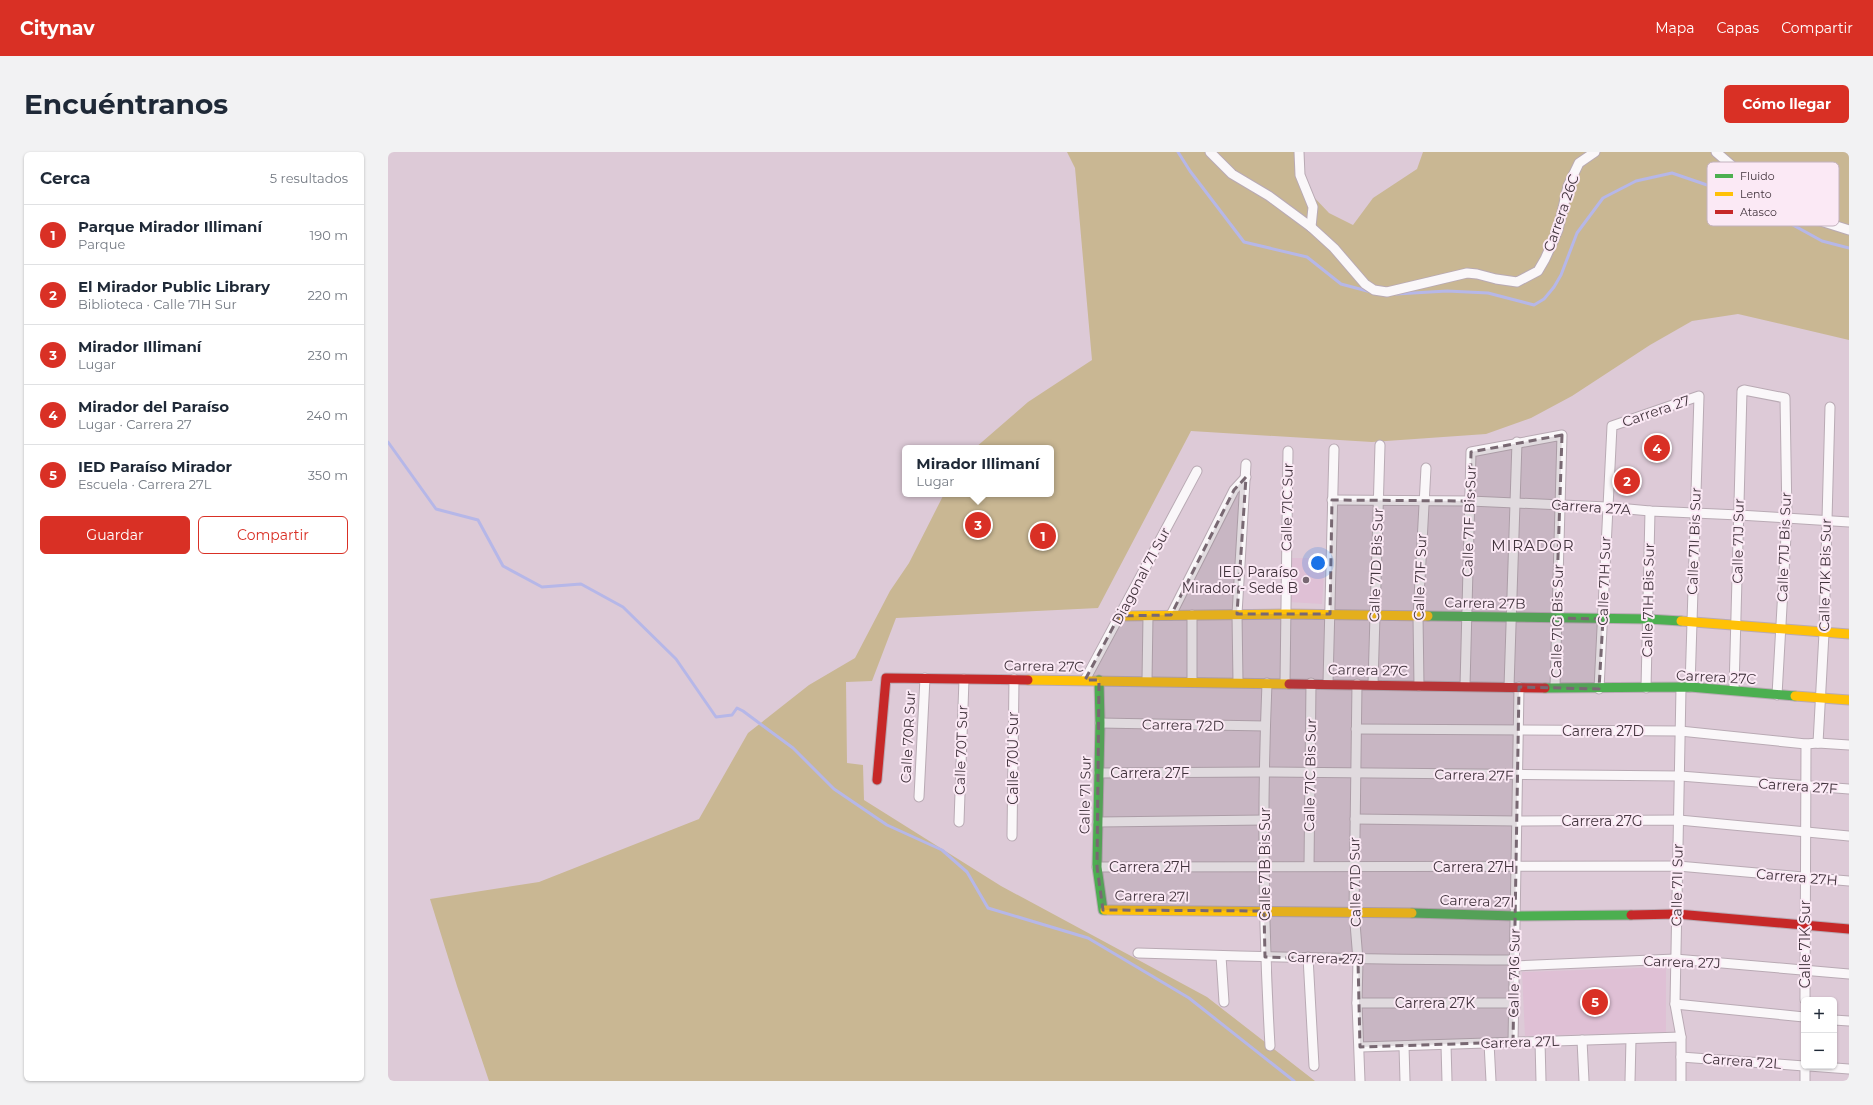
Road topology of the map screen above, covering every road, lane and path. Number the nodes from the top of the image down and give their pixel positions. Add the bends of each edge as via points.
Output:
1 (1210, 152) edge
2 (1299, 152) edge
3 (1595, 152) edge
4 (1716, 152) edge
5 (1728, 162) edge
6 (1836, 226) edge
7 (1311, 227) junction
8 (1849, 230) edge
9 (1742, 391) joint
10 (1699, 396) joint
11 (1830, 407) dead end
12 (1612, 426) joint
13 (1517, 442) junction
14 (1380, 445) dead end
15 (1334, 449) dead end
16 (1288, 451) dead end
17 (1246, 464) dead end
18 (1426, 468) dead end
19 (1197, 471) dead end
20 (1246, 477) junction
21 (1332, 500) junction
22 (1470, 500) junction
23 (1379, 501) junction
24 (1423, 501) junction
25 (1515, 503) junction
26 (1560, 505) junction
27 (1607, 507) junction
28 (1650, 511) junction
29 (1695, 513) junction
30 (1739, 515) junction
31 (1787, 518) junction
32 (1826, 520) junction
33 (1849, 522) edge
34 (1238, 614) junction
35 (1286, 614) junction
36 (1330, 614) junction
37 (1171, 615) junction
38 (1192, 615) junction
39 (1374, 615) junction
40 (1119, 616) junction
41 (1148, 616) junction
42 (1418, 616) junction
43 (1466, 616) junction
44 (1511, 617) junction
45 (1556, 618) junction
46 (1603, 618) junction
47 (1648, 619) junction
48 (1692, 623) junction
49 (1736, 626) junction
50 (1782, 629) junction
51 (1824, 632) junction
52 (1849, 634) edge
53 (886, 678) joint
54 (925, 678) junction
55 (964, 679) junction
56 (1014, 679) junction
57 (1085, 680) junction
58 (1099, 680) junction
59 (1147, 681) junction
60 (1192, 682) junction
61 (1238, 682) junction
62 (1267, 683) junction
63 (1285, 683) junction
64 (1311, 683) junction
65 (1328, 684) junction
66 (1357, 684) junction
67 (1373, 684) junction
68 (1419, 686) junction
69 (1465, 686) junction
70 (1514, 687) junction
71 (1685, 687) junction
72 (1555, 688) junction
73 (1600, 688) junction
74 (1646, 688) junction
75 (1734, 690) junction
76 (1777, 695) junction
77 (1820, 698) junction
78 (1849, 700) edge
79 (1100, 723) junction
80 (1265, 726) junction
81 (1356, 729) junction
82 (1518, 731) junction
83 (1680, 731) junction
84 (1818, 742) junction
85 (1806, 744) junction
86 (1849, 745) edge
87 (1265, 772) junction
88 (1099, 773) junction
89 (1310, 773) junction
90 (1357, 774) junction
91 (1518, 776) junction
92 (1680, 776) junction
93 (877, 780) dead end
94 (1806, 787) junction
95 (1849, 789) edge
96 (919, 797) dead end
97 (1355, 819) junction
98 (1265, 820) junction
99 (1679, 820) junction
100 (1517, 821) junction
101 (959, 822) dead end
102 (1098, 822) junction
103 (1806, 832) junction
104 (1012, 836) dead end
105 (1849, 836) edge
106 (1309, 866) junction
107 (1678, 866) junction
108 (1098, 867) junction
109 (1263, 867) junction
110 (1354, 867) junction
111 (1515, 867) junction
112 (1806, 878) junction
113 (1849, 881) edge
114 (1103, 910) joint
115 (1264, 911) junction
116 (1354, 912) junction
117 (1677, 914) junction
118 (1515, 916) junction
119 (1805, 924) junction
120 (1849, 929) edge
121 (1138, 953) dead end
122 (1221, 956) junction
123 (1265, 957) junction
124 (1308, 957) junction
125 (1358, 960) junction
126 (1675, 960) junction
127 (1514, 963) junction
128 (1805, 970) junction
129 (1849, 974) edge
130 (1805, 997) edge
131 (1224, 1002) dead end
132 (1356, 1004) junction
133 (1514, 1004) junction
134 (1675, 1004) junction
135 (1801, 1017) edge
136 (1837, 1020) edge
137 (1849, 1021) edge
138 (1681, 1037) junction
139 (1631, 1039) junction
140 (1582, 1040) junction
141 (1513, 1042) junction
142 (1540, 1042) junction
143 (1489, 1043) junction
144 (1446, 1044) junction
145 (1270, 1046) dead end
146 (1404, 1046) junction
147 (1360, 1047) junction
148 (1681, 1057) junction
149 (1314, 1066) dead end
150 (1801, 1066) edge
151 (1837, 1068) edge
152 (1804, 1069) edge
153 (1849, 1069) edge
154 (1360, 1081) edge
155 (1405, 1081) edge
156 (1447, 1081) edge
157 (1491, 1081) edge
158 (1541, 1081) edge
159 (1584, 1081) edge
160 (1630, 1081) edge
161 (1681, 1081) edge
162 (1805, 1081) edge

1 - 7 street, Carrera 26C via 1232,174 1269,196
2 - 7 street via 1300,175 1313,207
3 - 7 street, Carrera 26C via 1579,163 1568,186 1558,230 1538,271 1517,282 1467,273 1387,292 1374,290 1365,284 1334,248
4 - 5 street
6 - 8 street
9 - 30 street, Calle 71J Sur
9 - 31 street, Calle 71J Bis Sur via 1786,398
10 - 12 street, Carrera 27
10 - 29 street, Calle 71I Bis Sur
11 - 32 street, Calle 71K Bis Sur
12 - 27 street, Calle 71H Sur
13 - 22 street, Calle 71F Bis Sur via 1471,452
13 - 25 street, Calle 71G Sur
13 - 26 street, Calle 71G Bis Sur via 1562,435
14 - 23 street, Calle 71D Bis Sur
15 - 21 street
16 - 35 street, Calle 71C Sur
17 - 20 street
18 - 24 street, Calle 71F Sur
19 - 40 street, Diagonal 71 Sur
20 - 34 street
20 - 37 street via 1234,490
21 - 23 street, Carrera 27A
21 - 36 street
22 - 24 street, Carrera 27A
22 - 25 street, Carrera 27A
22 - 43 street, Calle 71F Bis Sur
23 - 24 street, Carrera 27A
23 - 39 street, Calle 71D Bis Sur
24 - 42 street, Calle 71F Sur
25 - 26 street, Carrera 27A
25 - 44 street, Calle 71G Sur
26 - 27 street, Carrera 27A
26 - 45 street, Calle 71G Bis Sur
27 - 28 street, Carrera 27A
27 - 46 street, Calle 71H Sur
28 - 29 street, Carrera 27A
28 - 47 street, Calle 71H Bis Sur
29 - 30 street, Carrera 27A
29 - 48 street, Calle 71I Bis Sur
30 - 31 street, Carrera 27A
30 - 49 street, Calle 71J Sur
31 - 32 street, Carrera 27A
31 - 50 street, Calle 71J Bis Sur
32 - 33 street, Carrera 27A
32 - 51 street, Calle 71K Bis Sur
34 - 35 street, Carrera 27B
34 - 38 street, Carrera 27B
34 - 61 street
35 - 36 street, Carrera 27B
35 - 63 street, Calle 71C Sur
36 - 39 street, Carrera 27B
36 - 65 street
37 - 38 street, Carrera 27B
37 - 41 street, Carrera 27B
38 - 60 street
39 - 42 street, Carrera 27B
39 - 67 street, Calle 71D Bis Sur
40 - 41 street, Carrera 27B
40 - 57 street, Diagonal 71 Sur
41 - 59 street
42 - 43 street, Carrera 27B
42 - 68 street, Calle 71F Sur
43 - 44 street, Carrera 27B
43 - 69 street, Calle 71F Bis Sur
44 - 45 street, Carrera 27B
44 - 70 street, Calle 71G Sur
45 - 46 street, Carrera 27B
45 - 72 street, Calle 71G Bis Sur
46 - 47 street, Carrera 27B
46 - 73 street, Calle 71H Sur
47 - 48 street, Carrera 27B
47 - 74 street, Calle 71H Bis Sur
48 - 49 street, Carrera 27B
48 - 71 street, Calle 71I Bis Sur
49 - 50 street, Carrera 27B
49 - 75 street, Calle 71J Sur
50 - 51 street, Carrera 27B
50 - 76 street, Calle 71J Bis Sur
51 - 52 street, Carrera 27B
51 - 77 street, Calle 71K Bis Sur
53 - 54 street, Carrera 27C
53 - 93 street, Calle 70R Sur
54 - 55 street, Carrera 27C
54 - 96 street, Calle 70R Sur
55 - 56 street, Carrera 27C
55 - 101 street, Calle 70T Sur
56 - 57 street, Carrera 27C
56 - 104 street, Calle 70U Sur
57 - 58 street, Carrera 27C
58 - 59 street, Carrera 27C
58 - 79 street, Calle 71 Sur
59 - 60 street, Carrera 27C
60 - 61 street, Carrera 27C
61 - 62 street, Carrera 27C
62 - 63 street, Carrera 27C
62 - 80 street, Calle 71B Bis Sur
63 - 64 street, Carrera 27C
64 - 65 street, Carrera 27C
64 - 89 street, Calle 71C Bis Sur
65 - 66 street, Carrera 27C
66 - 67 street, Carrera 27C
66 - 81 street, Calle 71D Sur
67 - 68 street, Carrera 27C
68 - 69 street, Carrera 27C
69 - 70 street, Carrera 27C
70 - 72 street, Carrera 27C
70 - 82 street, Calle 71G Sur
71 - 74 street, Carrera 27C
71 - 75 street, Carrera 27C
71 - 83 street, Calle 71I Sur
72 - 73 street, Carrera 27C
73 - 74 street, Carrera 27C
75 - 76 street, Carrera 27C
76 - 77 street, Carrera 27C
77 - 78 street, Carrera 27C
77 - 84 street, Calle 71K Bis Sur
79 - 80 street, Carrera 72D
79 - 88 street, Calle 71 Sur
80 - 87 street, Calle 71B Bis Sur
81 - 82 street, Carrera 27D
81 - 90 street, Calle 71D Sur
82 - 83 street, Carrera 27D
82 - 91 street, Calle 71G Sur
83 - 85 street, Carrera 27D
83 - 92 street, Calle 71I Sur
84 - 85 street, Carrera 27D
84 - 86 street, Carrera 27D
85 - 94 street, Calle 71K Sur
87 - 88 street, Carrera 27F
87 - 89 street, Carrera 27F
87 - 98 street, Calle 71B Bis Sur
88 - 102 street, Calle 71 Sur
89 - 90 street, Carrera 27F
89 - 106 street, Calle 71C Bis Sur
90 - 91 street, Carrera 27F
90 - 97 street, Calle 71D Sur
91 - 92 street, Carrera 27F
91 - 100 street, Calle 71G Sur
92 - 94 street, Carrera 27F
92 - 99 street, Calle 71I Sur
94 - 95 street, Carrera 27F
94 - 103 street, Calle 71K Sur
97 - 100 street, Carrera 27G
97 - 110 street, Calle 71D Sur
98 - 102 street
98 - 109 street, Calle 71B Bis Sur
99 - 100 street, Carrera 27G
99 - 103 street, Carrera 27G
99 - 107 street, Calle 71I Sur
100 - 111 street, Calle 71G Sur
102 - 108 street, Calle 71 Sur
103 - 105 street, Carrera 27G
103 - 112 street, Calle 71K Sur
106 - 109 street, Carrera 27H
106 - 110 street, Carrera 27H
107 - 111 street, Carrera 27H
107 - 112 street, Carrera 27H
107 - 117 street, Calle 71I Sur
108 - 109 street, Carrera 27H
108 - 114 street, Calle 71 Sur
109 - 115 street, Calle 71B Bis Sur
110 - 111 street, Carrera 27H
110 - 116 street, Calle 71D Sur
111 - 118 street, Calle 71G Sur
112 - 113 street, Carrera 27H
112 - 119 street, Calle 71K Sur
114 - 115 street, Carrera 27I
115 - 116 street, Carrera 27I
115 - 123 street, Calle 71B Bis Sur
116 - 118 street, Carrera 27I
116 - 125 street, Calle 71D Sur
117 - 118 street, Carrera 27I
117 - 119 street, Carrera 27I
117 - 126 street, Calle 71I Sur
118 - 127 street, Calle 71G Sur
119 - 120 street, Carrera 27I
119 - 128 street, Calle 71K Sur
121 - 122 street, Carrera 27J
122 - 123 street, Carrera 27J
122 - 131 street
123 - 124 street, Carrera 27J
123 - 145 street, Calle 71B Bis Sur
124 - 125 street, Carrera 27J
124 - 149 street
125 - 127 street, Carrera 27J
125 - 132 street, Calle 71D Sur
126 - 127 street, Carrera 27J
126 - 128 street, Carrera 27J
126 - 134 street, Calle 71I Sur
127 - 133 street, Calle 71G Sur
128 - 129 street, Carrera 27J
128 - 130 street, Calle 71K Sur
132 - 133 street, Carrera 27K
132 - 147 street, Calle 71D Sur
133 - 141 street, Calle 71G Sur
134 - 135 street
134 - 138 street, Calle 71I Sur
136 - 137 street
138 - 139 street, Carrera 27L
138 - 148 street, Calle 71I Sur
139 - 140 street, Carrera 27L
139 - 160 street
140 - 142 street, Carrera 27L
140 - 159 street
141 - 142 street, Carrera 27L
141 - 143 street, Carrera 27L
142 - 158 street
143 - 144 street, Carrera 27L
143 - 157 street
144 - 146 street, Carrera 27L
144 - 156 street
146 - 147 street, Carrera 27L
146 - 155 street
147 - 154 street, Calle 71D Sur
148 - 150 street, Carrera 72L
148 - 161 street, Calle 71I Sur
151 - 153 street
152 - 162 street

